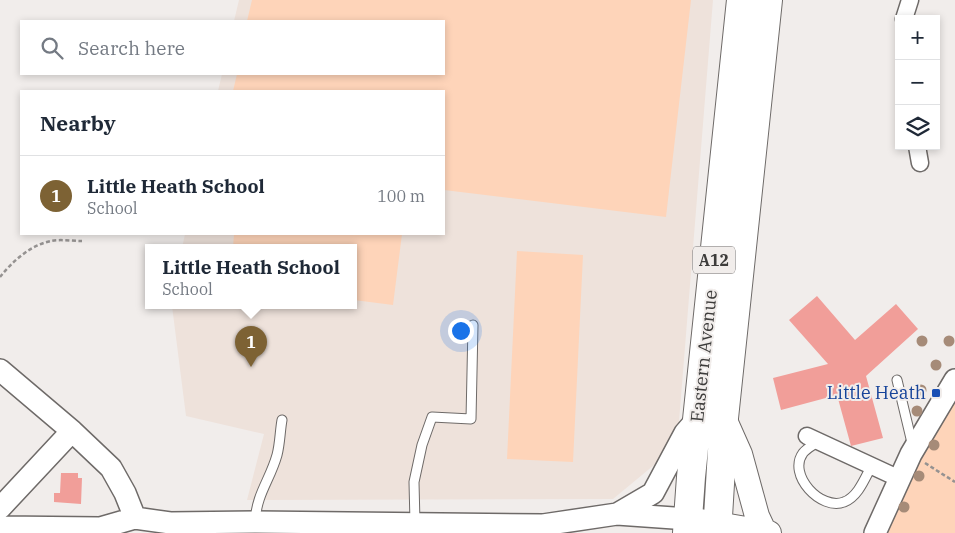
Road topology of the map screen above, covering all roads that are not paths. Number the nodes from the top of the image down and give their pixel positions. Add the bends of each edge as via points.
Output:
1 (741, 0) edge
2 (768, 0) edge
3 (910, 0) edge
4 (905, 15) edge
5 (918, 150) edge
6 (920, 163) dead end
7 (473, 325) dead end
8 (0, 370) edge
9 (897, 380) dead end
10 (955, 380) edge
11 (711, 418) junction
12 (282, 420) dead end
13 (72, 431) junction
14 (812, 439) joint
15 (912, 452) junction
16 (872, 466) junction
17 (900, 479) junction
18 (0, 508) edge
19 (617, 514) junction
20 (135, 518) junction
21 (255, 522) junction
22 (414, 523) junction
23 (646, 524) edge
24 (0, 526) edge
25 (687, 526) edge
26 (362, 528) edge
27 (718, 528) edge
28 (765, 532) edge
29 (875, 533) edge

1 - 11 highway, Eastern Avenue / A12
2 - 11 highway, Eastern Avenue / A12
3 - 4 street
5 - 6 street
7 - 22 lane via 471,419 432,417 414,482
8 - 13 street
9 - 15 lane
10 - 15 street
11 - 19 street via 685,433 653,493
11 - 25 highway, Eastern Avenue / A12
11 - 27 highway, Eastern Avenue / A12
11 - 28 main road via 740,454 753,503
12 - 21 lane via 276,456 262,487
13 - 18 street
13 - 20 street via 111,468
14 - 16 street
14 - 16 lane via 802,454 800,467 807,487 816,496 843,503 862,485
15 - 17 street
16 - 17 street
17 - 29 street
19 - 22 street via 544,525
19 - 23 street
20 - 21 street via 170,523
20 - 24 street via 100,528
21 - 26 street
22 - 26 street
23 - 25 street
25 - 27 main road
27 - 28 main road

